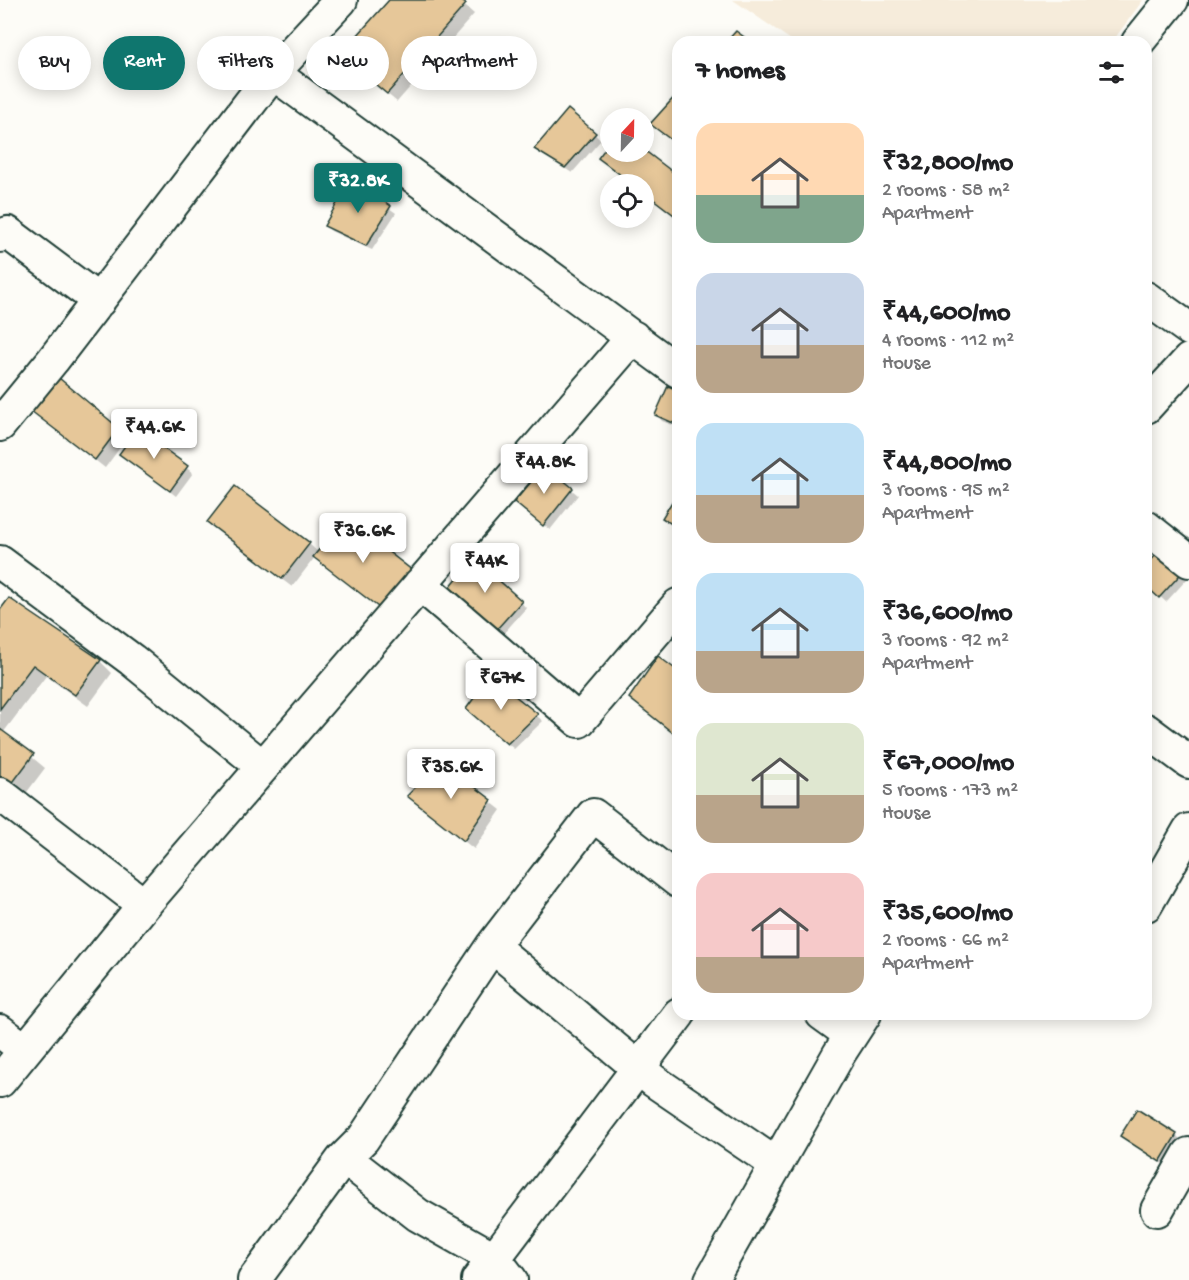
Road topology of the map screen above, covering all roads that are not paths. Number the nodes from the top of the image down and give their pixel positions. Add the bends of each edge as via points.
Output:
1 (341, 0) edge
2 (1172, 0) edge
3 (1143, 36) edge
4 (294, 50) edge
5 (294, 88) edge
6 (260, 90) edge
7 (0, 236) edge
8 (99, 301) junction
9 (1152, 302) edge
10 (1189, 329) edge
11 (633, 337) junction
12 (1189, 360) edge
13 (672, 366) edge
14 (1152, 400) edge
15 (0, 425) edge
16 (1152, 532) edge
17 (1189, 561) edge
18 (0, 562) edge
19 (420, 585) junction
20 (672, 612) edge
21 (1152, 734) edge
22 (1189, 762) edge
23 (263, 767) junction
24 (0, 794) edge
25 (1189, 830) edge
26 (672, 876) edge
27 (1152, 895) edge
28 (144, 905) junction
29 (492, 946) junction
30 (674, 1020) edge
31 (842, 1020) edge
32 (858, 1025) edge
33 (0, 1031) edge
34 (25, 1050) junction
35 (638, 1067) junction
36 (0, 1081) edge
37 (1189, 1154) edge
38 (342, 1160) junction
39 (778, 1162) junction
40 (1156, 1210) dead end
41 (494, 1273) edge
42 (254, 1280) edge
43 (711, 1280) edge

1 - 4 street
2 - 3 street
5 - 11 street
6 - 8 street
7 - 8 street via 8,233
8 - 15 street
9 - 10 street
11 - 13 street
11 - 19 street
12 - 14 street
16 - 17 street
18 - 23 street via 132,660
19 - 20 street via 579,721
19 - 23 street
21 - 22 street
23 - 28 street
24 - 28 street
25 - 27 street
26 - 29 street via 593,815
28 - 34 street
29 - 35 street
29 - 38 street via 406,1079 363,1139
30 - 35 street
31 - 32 street
32 - 39 street
33 - 34 street
34 - 36 street
35 - 39 street
35 - 41 street
37 - 40 street
38 - 41 street
38 - 42 street
39 - 43 street

